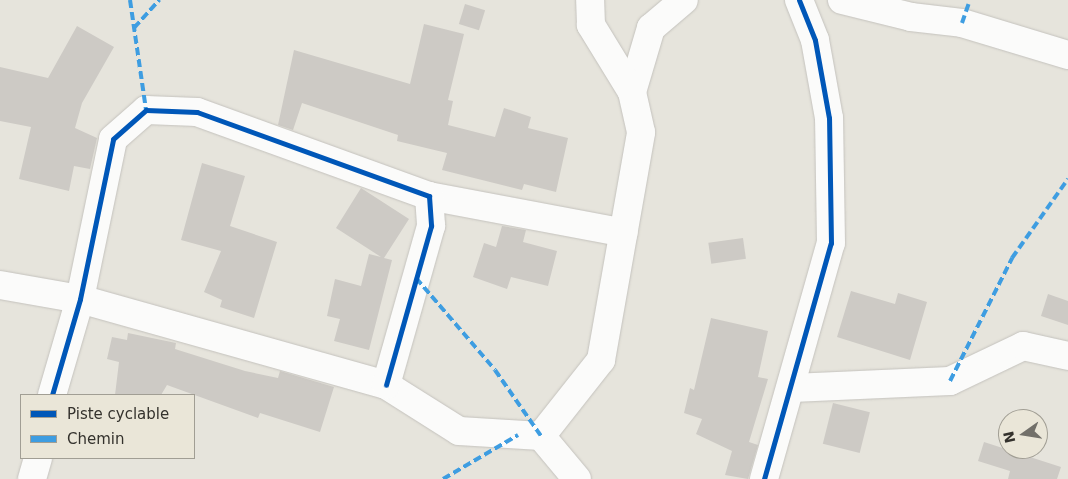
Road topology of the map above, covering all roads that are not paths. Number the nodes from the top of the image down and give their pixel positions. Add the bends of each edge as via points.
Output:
1 (590, 0) edge
2 (684, 0) edge
3 (799, 0) edge
4 (842, 0) edge
5 (1068, 55) edge
6 (632, 92) junction
7 (429, 196) junction
8 (624, 233) junction
9 (0, 285) edge
10 (80, 299) junction
11 (1068, 356) edge
12 (386, 386) junction
13 (792, 388) junction
14 (52, 394) edge
15 (541, 436) junction
16 (38, 459) edge
17 (32, 479) edge
18 (578, 479) edge
19 (764, 479) edge

1 - 6 street via 591,25
2 - 6 street via 651,28
3 - 13 street via 815,40 829,118 831,243
4 - 5 street via 911,17 962,23
6 - 8 street via 641,132
7 - 8 street
7 - 10 street via 197,112 146,110 113,140
7 - 12 street via 431,226
8 - 15 street via 601,360
9 - 10 street
10 - 12 street
10 - 14 street
11 - 13 street via 1023,346 950,381
12 - 15 street via 459,431
13 - 19 street
15 - 18 street
16 - 17 street

